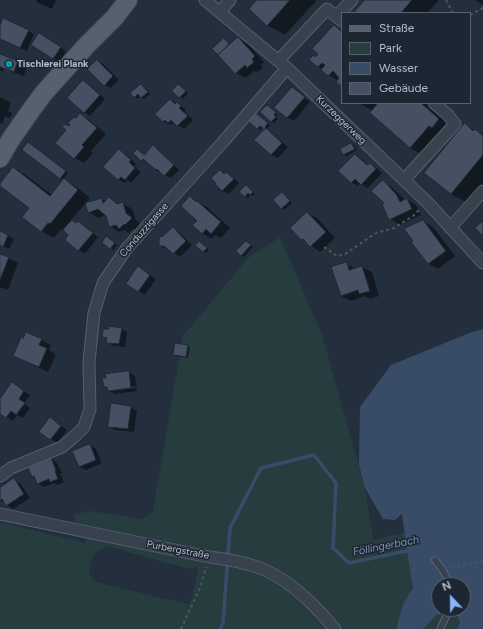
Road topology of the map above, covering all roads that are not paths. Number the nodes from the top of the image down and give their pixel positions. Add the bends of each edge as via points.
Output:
1 (128, 0) edge
2 (205, 0) edge
3 (230, 0) edge
4 (352, 0) edge
5 (220, 12) junction
6 (344, 12) edge
7 (340, 19) edge
8 (282, 64) junction
9 (435, 104) edge
10 (0, 158) edge
11 (404, 180) junction
12 (483, 191) edge
13 (450, 228) junction
14 (483, 263) edge
15 (0, 476) edge
16 (0, 514) edge
17 (435, 560) dead end
18 (446, 577) edge
19 (446, 617) edge
20 (335, 629) edge
21 (440, 629) edge

1 - 10 main road via 115,18 43,94
2 - 5 street, Kurzeggerweg
3 - 5 street
4 - 6 street
5 - 8 street, Kurzeggerweg
7 - 8 street via 327,9
8 - 11 street, Kurzeggerweg
8 - 15 street, Conduzzigasse via 223,142 127,248 103,283 94,313 89,362 90,409 84,427 62,447 11,468
9 - 11 street via 455,124
11 - 13 street, Kurzeggerweg
12 - 13 street
13 - 14 street, Kurzeggerweg
16 - 20 street, Purbergstraße via 260,568 302,594
17 - 18 lane
19 - 21 lane

